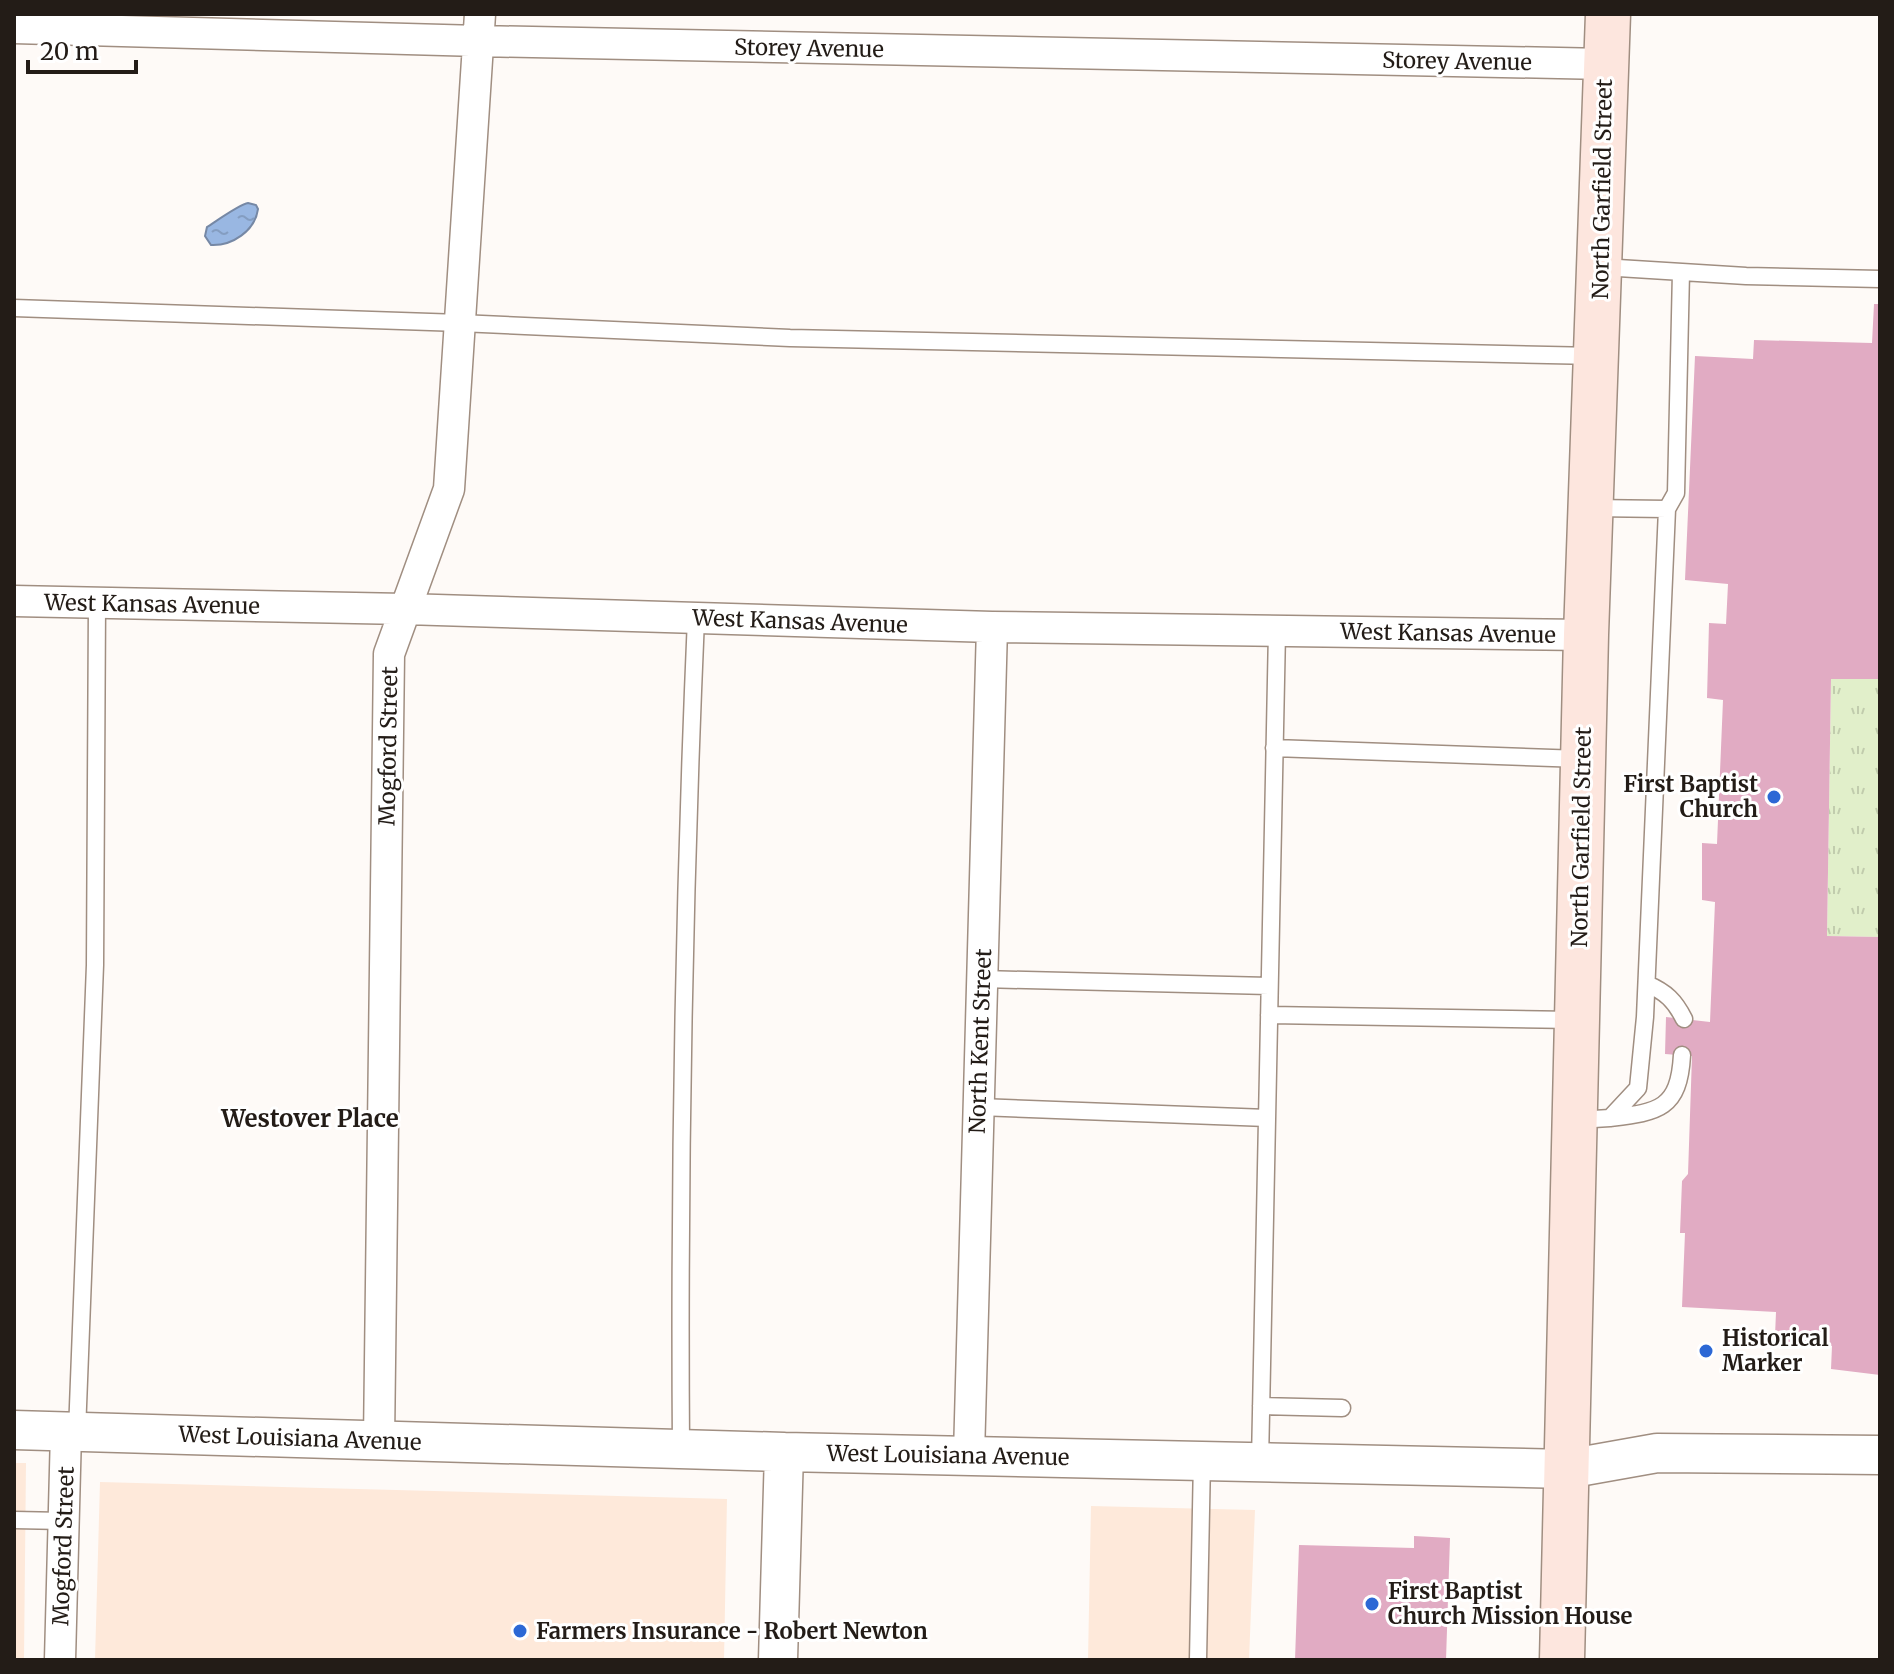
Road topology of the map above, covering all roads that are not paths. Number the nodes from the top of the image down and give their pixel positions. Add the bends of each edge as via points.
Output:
1 (1608, 14) edge
2 (480, 27) edge
3 (14, 28) edge
4 (1605, 64) junction
5 (1600, 267) junction
6 (1681, 272) junction
7 (1880, 279) edge
8 (14, 308) edge
9 (460, 323) junction
10 (1598, 357) junction
11 (1590, 508) junction
12 (1667, 509) junction
13 (14, 601) edge
14 (97, 603) junction
15 (405, 609) junction
16 (696, 618) junction
17 (992, 627) junction
18 (1277, 631) junction
19 (1586, 635) junction
20 (1274, 748) junction
21 (1583, 759) junction
22 (982, 979) junction
23 (1647, 984) junction
24 (1269, 986) junction
25 (1269, 1015) junction
26 (1684, 1019) dead end
27 (1578, 1020) junction
28 (1682, 1055) dead end
29 (979, 1107) junction
30 (1267, 1118) junction
31 (1593, 1119) junction
32 (1261, 1406) junction
33 (1342, 1408) dead end
34 (14, 1430) edge
35 (72, 1432) junction
36 (379, 1441) junction
37 (681, 1449) junction
38 (784, 1452) junction
39 (969, 1455) junction
40 (1880, 1455) edge
41 (1202, 1460) junction
42 (1260, 1462) junction
43 (1567, 1469) junction
44 (14, 1520) edge
45 (64, 1521) junction
46 (60, 1660) edge
47 (778, 1660) edge
48 (1198, 1660) edge
49 (1562, 1660) edge

1 - 4 main road, North Garfield Street
2 - 3 street, Storey Avenue
2 - 4 street, Storey Avenue
2 - 9 street, Mogford Street
4 - 5 main road, North Garfield Street
5 - 6 lane
5 - 10 main road, North Garfield Street
6 - 7 lane
6 - 12 lane via 1676,493
8 - 9 lane
9 - 10 lane via 790,338
9 - 15 street, Mogford Street via 449,489
10 - 11 main road, North Garfield Street
11 - 12 lane
11 - 19 main road, North Garfield Street
12 - 23 lane
13 - 14 street, West Kansas Avenue
14 - 15 street, West Kansas Avenue
14 - 35 lane via 95,965
15 - 16 street, West Kansas Avenue
15 - 36 street, Mogford Street via 389,654
16 - 17 street, West Kansas Avenue
16 - 37 lane via 680,1162
17 - 18 street, West Kansas Avenue
17 - 22 street, North Kent Street
18 - 19 street, West Kansas Avenue
18 - 20 lane
19 - 21 main road, North Garfield Street
20 - 21 lane
20 - 24 lane
21 - 27 main road, North Garfield Street
22 - 24 lane
22 - 29 street, North Kent Street
23 - 26 lane via 1664,991
23 - 31 lane via 1638,1088
24 - 25 lane
25 - 27 lane
25 - 30 lane
27 - 31 main road, North Garfield Street
28 - 31 lane via 1681,1077 1672,1098 1652,1113
29 - 30 lane
29 - 39 street, North Kent Street
30 - 32 lane
31 - 43 main road, North Garfield Street
32 - 33 lane
32 - 42 lane
34 - 35 street, West Louisiana Avenue
35 - 36 street, West Louisiana Avenue
35 - 45 street, Mogford Street
36 - 37 street, West Louisiana Avenue
37 - 38 street, West Louisiana Avenue
38 - 39 street, West Louisiana Avenue
38 - 47 street
39 - 41 street, West Louisiana Avenue
40 - 43 street, West Louisiana Avenue via 1657,1453
41 - 42 street, West Louisiana Avenue
41 - 48 lane
42 - 43 street, West Louisiana Avenue
43 - 49 main road, North Garfield Street
44 - 45 lane
45 - 46 street, Mogford Street

